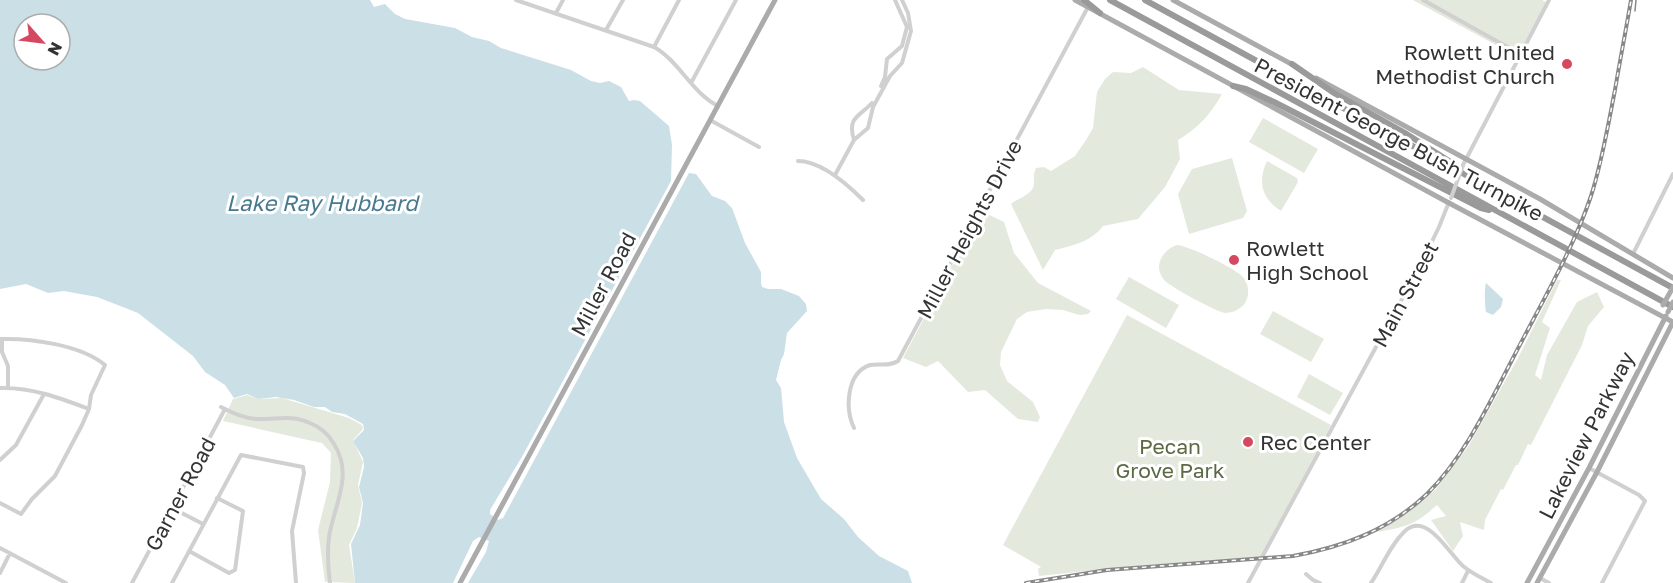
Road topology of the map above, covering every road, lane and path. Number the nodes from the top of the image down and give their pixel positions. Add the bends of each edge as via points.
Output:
1 (516, 0) edge
2 (536, 0) edge
3 (563, 0) edge
4 (623, 0) edge
5 (679, 0) edge
6 (736, 0) edge
7 (776, 0) edge
8 (895, 0) edge
9 (902, 0) edge
10 (1075, 0) edge
11 (1084, 0) edge
12 (1110, 0) edge
13 (1145, 0) edge
14 (1173, 0) edge
15 (1423, 0) edge
16 (1549, 0) edge
17 (533, 6) junction
18 (1088, 7) junction
19 (556, 13) junction
20 (1100, 13) junction
21 (908, 22) junction
22 (606, 30) junction
23 (654, 46) junction
24 (1520, 54) junction
25 (1292, 64) junction
26 (691, 83) junction
27 (1233, 86) junction
28 (881, 90) junction
29 (718, 106) junction
30 (710, 120) junction
31 (854, 140) junction
32 (759, 147) dead end
33 (798, 161) dead end
34 (1464, 163) junction
35 (1460, 171) junction
36 (1673, 174) edge
37 (835, 176) junction
38 (863, 200) dead end
39 (1450, 200) junction
40 (1494, 210) junction
41 (1633, 254) junction
42 (1673, 278) edge
43 (1673, 287) edge
44 (1673, 302) edge
45 (1649, 309) junction
46 (1669, 312) edge
47 (1673, 322) edge
48 (1, 339) edge
49 (0, 388) edge
50 (8, 388) junction
51 (44, 393) junction
52 (1627, 393) junction
53 (1635, 397) junction
54 (89, 409) junction
55 (854, 428) dead end
56 (0, 460) edge
57 (1589, 468) junction
58 (1597, 472) junction
59 (218, 498) junction
60 (0, 503) edge
61 (172, 507) junction
62 (203, 524) junction
63 (0, 548) edge
64 (189, 551) junction
65 (10, 553) junction
66 (1468, 571) junction
67 (0, 573) edge
68 (1306, 574) dead end
69 (1538, 581) edge
70 (66, 583) edge
71 (132, 583) edge
72 (172, 583) edge
73 (296, 583) edge
74 (330, 583) edge
75 (460, 583) edge
76 (1248, 583) edge
77 (1320, 583) edge
78 (1371, 583) edge
79 (1462, 583) edge
80 (1491, 583) edge
81 (1527, 583) edge
82 (1549, 583) edge
83 (1602, 583) edge

1 - 17 street
2 - 17 street
3 - 19 street
4 - 22 street
5 - 23 street
6 - 26 street
7 - 29 main road, Miller Road
8 - 21 street
9 - 21 street
10 - 18 main road
11 - 20 highway
12 - 40 highway, President George Bush Turnpike
13 - 35 highway, President George Bush Turnpike
14 - 25 main road
15 - 24 street
16 - 24 street, Main Street
17 - 19 street
18 - 20 main road
18 - 55 street, Miller Heights Drive via 898,361 868,366 853,381 849,400
19 - 22 street
20 - 27 main road
21 - 28 street via 910,31 902,63
21 - 28 street via 902,46 886,58
22 - 23 street
23 - 26 street
24 - 34 street, Main Street
25 - 34 main road
25 - 35 highway
26 - 29 street
27 - 39 main road
27 - 40 highway via 1274,102 1481,208
28 - 31 street via 868,128
28 - 31 street via 871,105 856,115
29 - 30 main road, Miller Road
30 - 32 street
30 - 75 main road, Miller Road
31 - 37 street
33 - 37 street
34 - 39 street, Main Street, bridge
34 - 41 main road via 1540,199
35 - 43 highway, President George Bush Turnpike
36 - 41 street
37 - 38 street
39 - 45 main road
39 - 76 street, Main Street via 1417,272
40 - 46 highway, President George Bush Turnpike via 1573,251
41 - 42 main road
43 - 45 main road, bridge via 1663,305
44 - 46 main road, Lakeview Parkway, bridge
45 - 46 main road
46 - 47 main road
46 - 52 main road, Lakeview Parkway
47 - 53 main road, Lakeview Parkway
48 - 50 street via 8,366
48 - 54 street via 69,348 105,365
49 - 50 street
50 - 51 street
51 - 54 street
51 - 56 street via 16,445
52 - 53 main road
52 - 57 main road, Lakeview Parkway
53 - 58 main road, Lakeview Parkway
54 - 60 street via 55,476 21,514
57 - 58 street
57 - 81 main road, Lakeview Parkway
58 - 69 main road, Lakeview Parkway
58 - 83 street via 1645,501
59 - 62 street
59 - 64 street via 243,511 235,570 229,573
59 - 73 street via 241,454 303,467 292,531
61 - 62 street
61 - 71 street, Garner Road
61 - 74 street, Garner Road via 223,408 239,416 296,418 317,426 332,440 341,459 344,479 329,536
62 - 64 street
63 - 65 street
64 - 72 street
65 - 67 street
65 - 70 street
66 - 78 street via 1436,535 1415,527 1402,534
66 - 79 street
66 - 80 street
68 - 77 street
69 - 82 street

